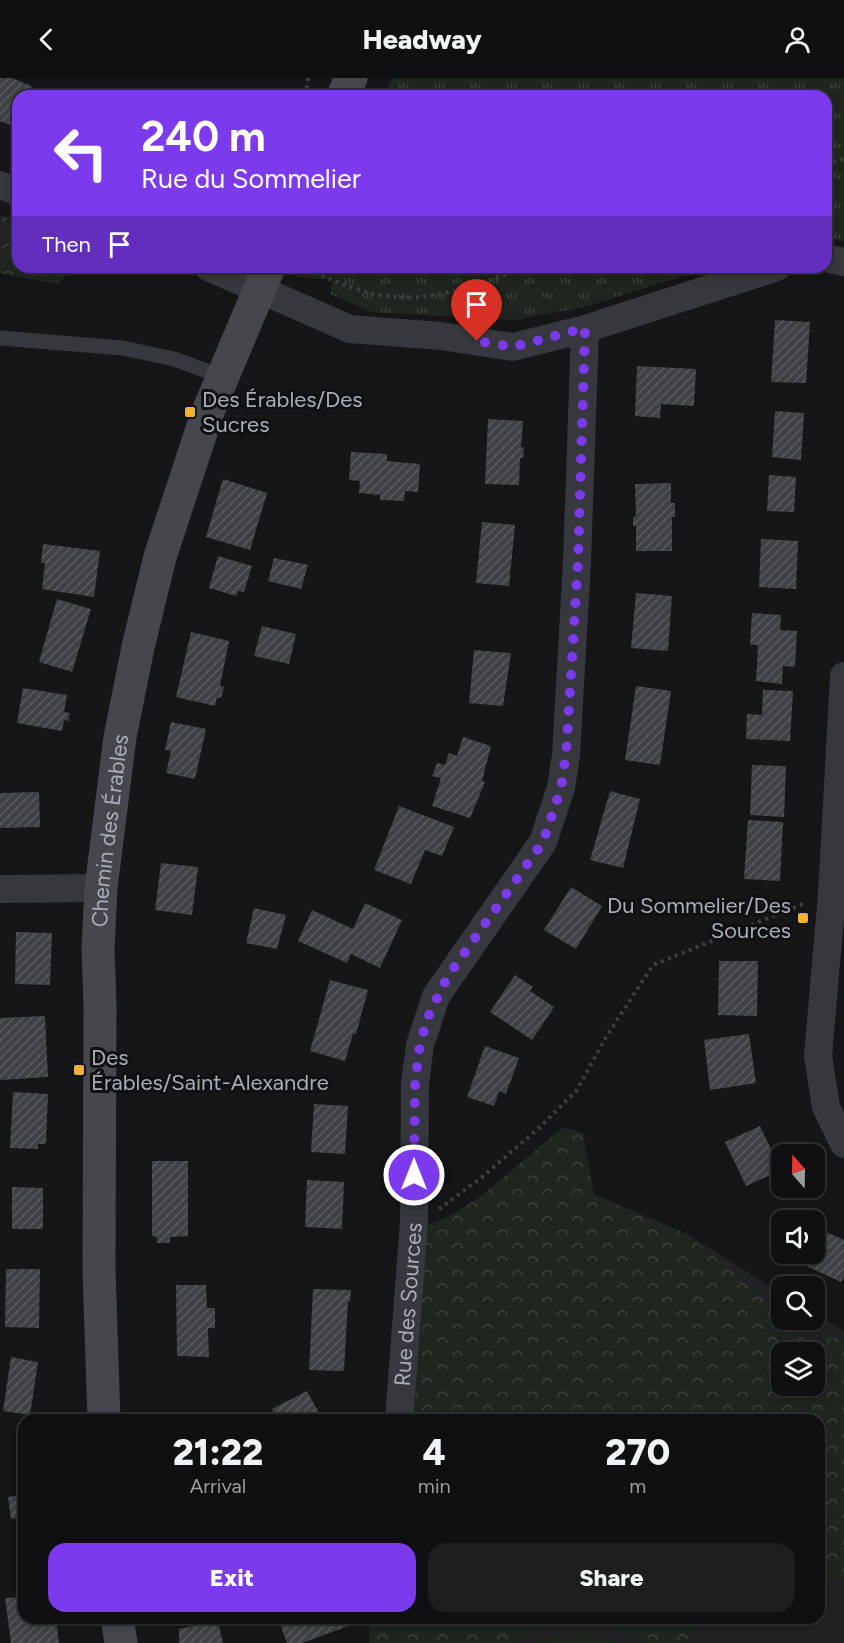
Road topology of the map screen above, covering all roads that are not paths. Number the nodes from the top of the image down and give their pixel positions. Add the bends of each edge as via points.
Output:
1 (239, 273) edge
2 (758, 273) edge
3 (265, 278) edge
4 (585, 328) junction
5 (0, 338) edge
6 (223, 377) junction
7 (844, 676) edge
8 (101, 888) junction
9 (0, 889) edge
10 (844, 1144) edge
11 (104, 1414) edge
12 (399, 1414) edge
13 (118, 1624) edge
14 (121, 1643) edge

1 - 3 street
2 - 4 street
3 - 4 street via 350,329 441,336 513,347
3 - 6 street, Chemin des Érables
4 - 12 street, Rue des Sources via 578,562 561,788 543,842 448,976 427,1019 420,1045 415,1083 414,1221
5 - 6 lane via 123,348 174,359
6 - 8 street, Chemin des Érables via 160,557 138,647 120,737
7 - 10 street via 818,1056 826,1107
8 - 9 street
8 - 11 street, Chemin des Érables via 99,1271
13 - 14 street

